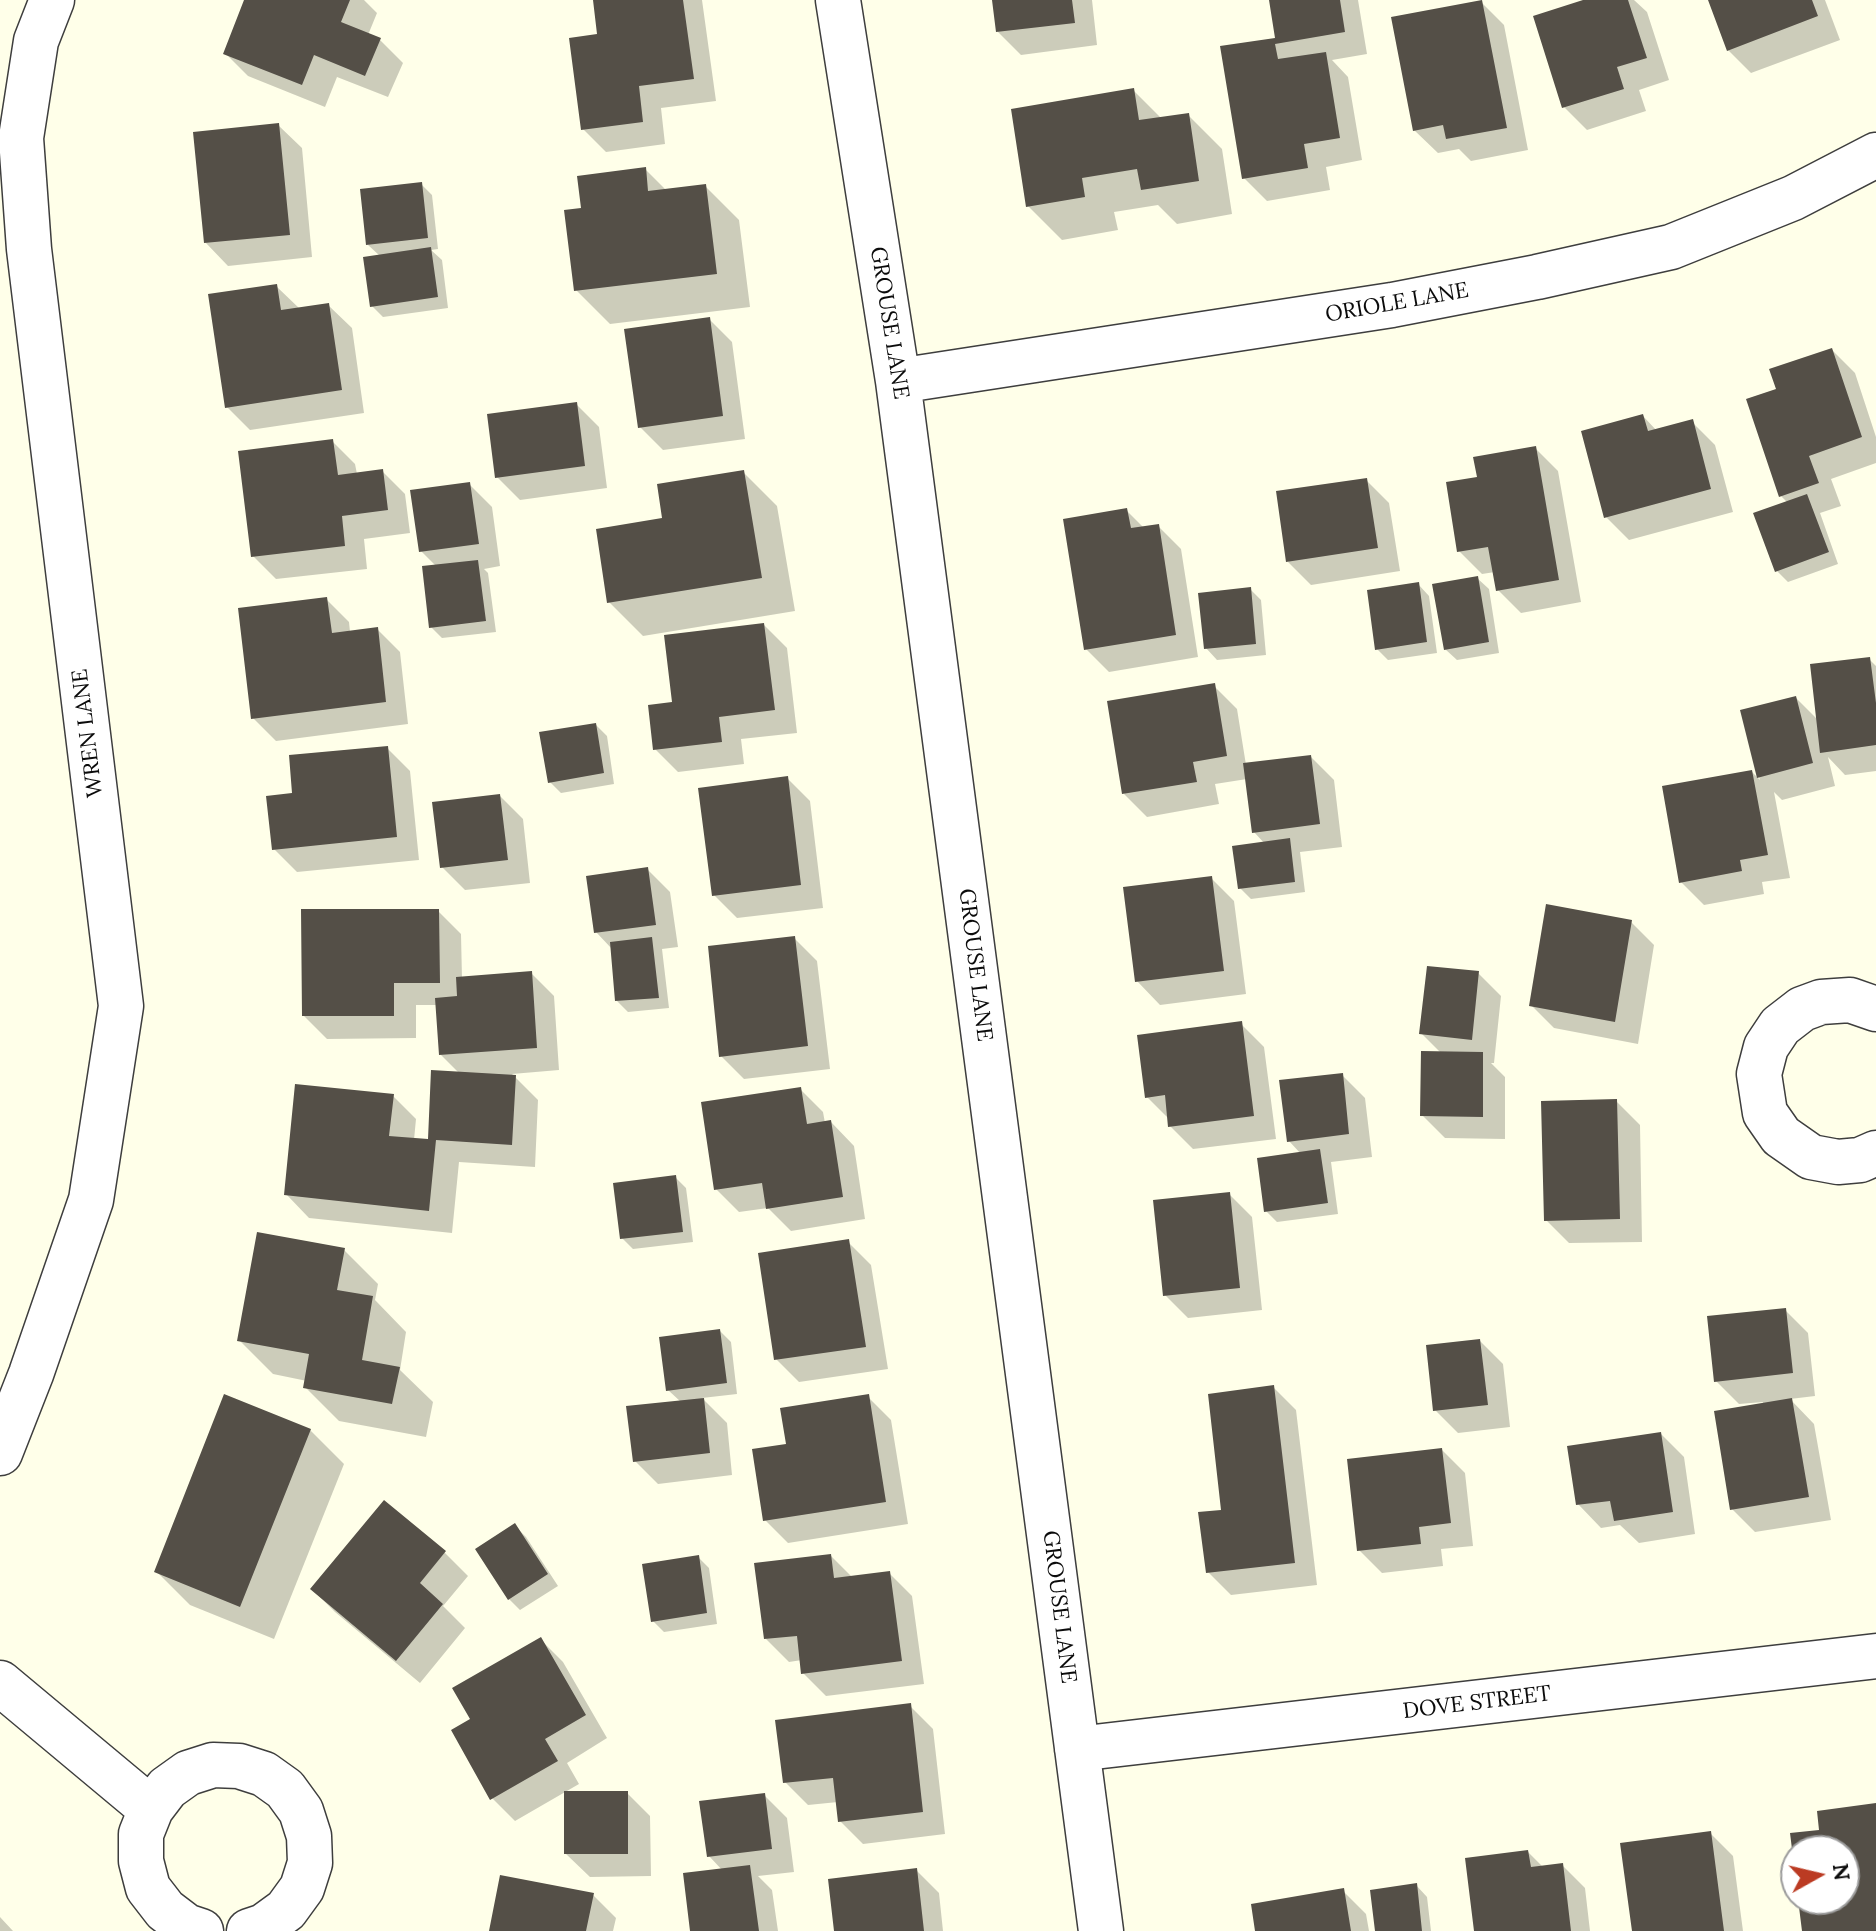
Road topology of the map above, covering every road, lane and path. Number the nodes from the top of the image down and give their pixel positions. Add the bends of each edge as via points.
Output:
1 (52, 0) edge
2 (838, 0) edge
3 (1876, 155) edge
4 (898, 381) junction
5 (1876, 1009) edge
6 (1876, 1153) edge
7 (0, 1453) edge
8 (1876, 1656) edge
9 (0, 1683) edge
10 (1077, 1749) junction
11 (151, 1809) junction
12 (201, 1931) edge
13 (249, 1931) edge
14 (1101, 1931) edge

1 - 7 street, WREN LANE via 36,41 21,138 29,249 121,1006 91,1200
2 - 4 street, GROUSE LANE
3 - 4 street, ORIOLE LANE via 1793,198 1671,247 1392,305
4 - 10 street, GROUSE LANE
5 - 6 street via 1850,1000 1802,1009 1773,1036 1759,1074 1765,1113 1781,1136 1811,1157 1838,1162
8 - 10 street, DOVE STREET
9 - 11 street
10 - 14 street, GROUSE LANE
11 - 12 street via 141,1834 148,1888 165,1910
11 - 13 street via 188,1773 213,1765 264,1774 285,1789 301,1811 310,1863 302,1888 286,1910

